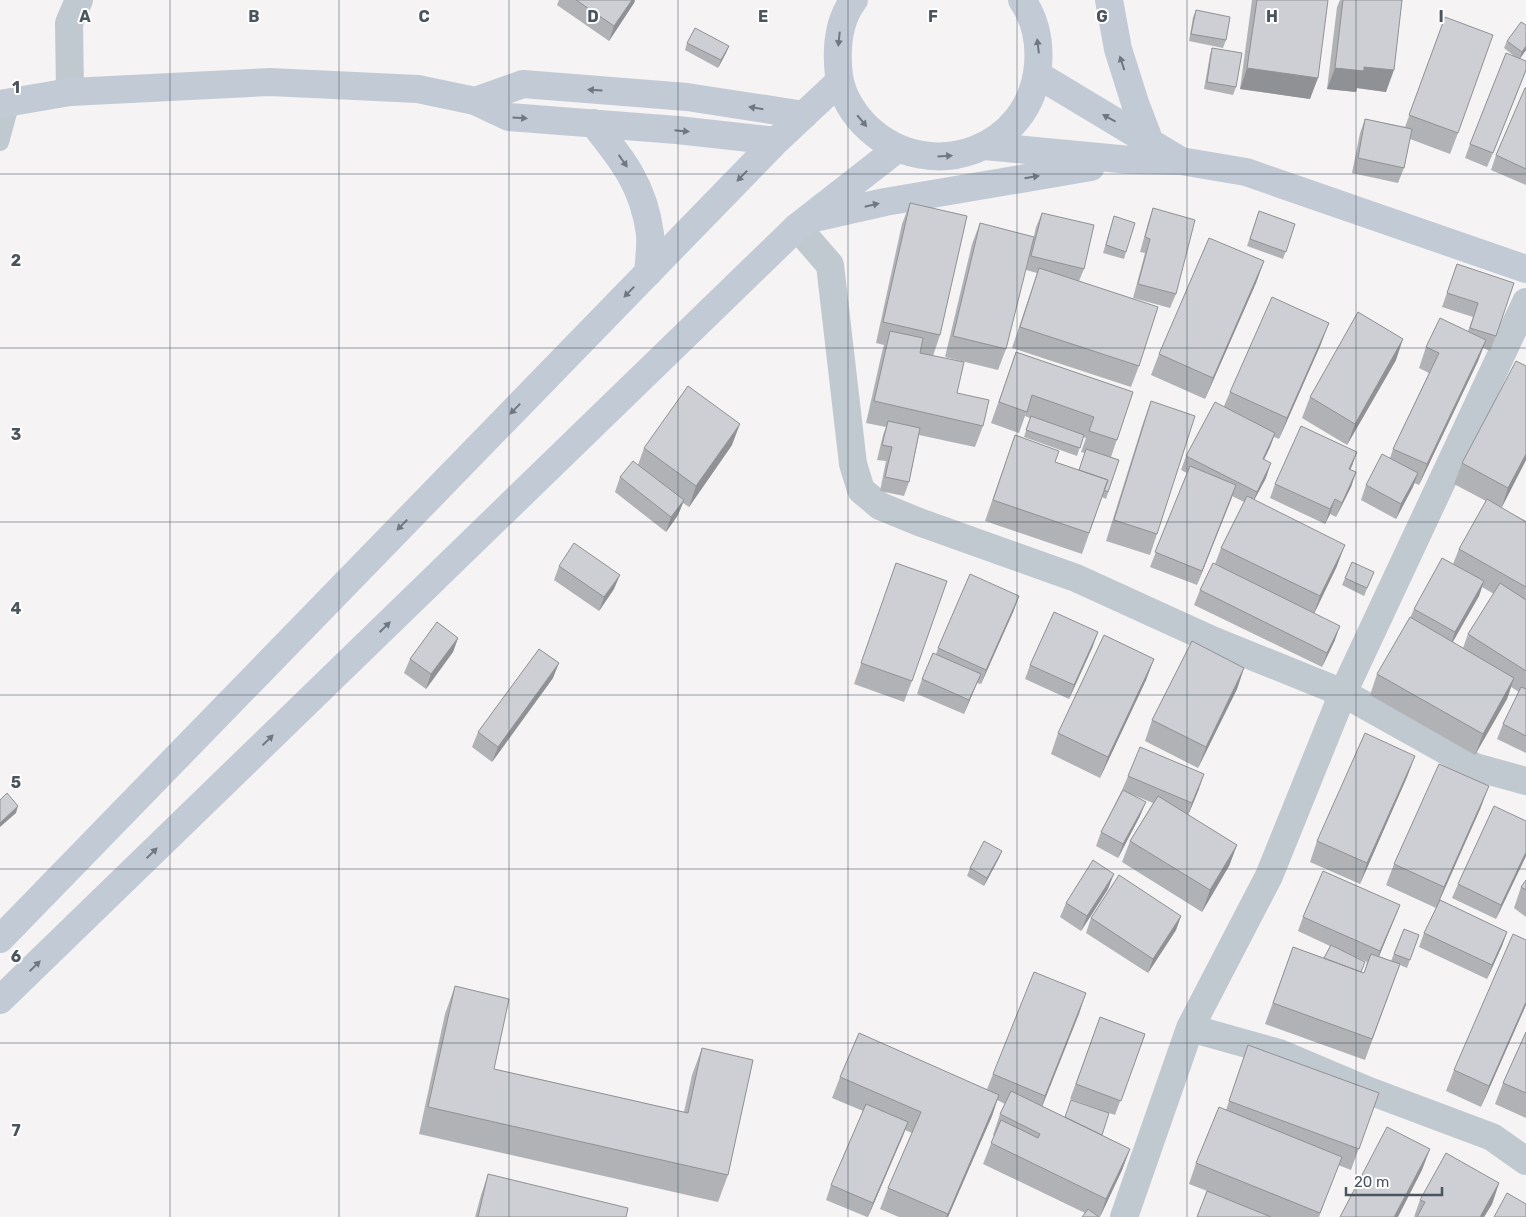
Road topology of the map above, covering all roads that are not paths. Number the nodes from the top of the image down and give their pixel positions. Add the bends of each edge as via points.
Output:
1 (79, 0) edge
2 (854, 0) edge
3 (1109, 0) edge
4 (1029, 3) edge
5 (1038, 75) junction
6 (840, 81) junction
7 (70, 92) junction
8 (475, 101) junction
9 (5, 103) edge
10 (804, 115) junction
11 (593, 123) junction
12 (776, 141) junction
13 (0, 142) edge
14 (1150, 142) junction
15 (985, 146) junction
16 (897, 149) junction
17 (1130, 160) junction
18 (1180, 161) junction
19 (802, 223) junction
20 (1526, 269) edge
21 (648, 273) junction
22 (1526, 302) edge
23 (1343, 693) junction
24 (1526, 781) edge
25 (0, 939) edge
26 (0, 1000) edge
27 (1190, 1028) junction
28 (1526, 1161) edge
29 (1124, 1217) edge

1 - 7 street via 69,23
2 -> 6 main road via 840,29 837,55
14 -> 3 main road via 1118,49
5 -> 4 main road via 1038,45
14 -> 5 main road
5 - 15 main road via 1031,97 1019,117 1004,134
6 - 10 main road
6 -> 16 main road via 861,122
7 - 8 main road via 270,82 418,89
7 - 9 main road
10 -> 8 main road via 687,97 523,84
8 -> 11 main road via 509,117
9 - 13 lane
10 - 12 main road
11 -> 12 main road
11 -> 21 main road via 634,179 650,236
12 -> 21 main road
14 - 18 main road
16 -> 15 main road via 918,156 942,157 964,154
15 - 17 main road
16 - 19 main road
17 - 18 main road
19 -> 17 main road via 894,200
18 - 20 main road via 1246,172
19 - 23 street via 830,265 853,464 861,490 880,506 1076,578 1212,640
26 -> 19 main road
21 -> 25 main road
22 - 23 street
23 - 24 street via 1475,767
23 - 27 street via 1269,876
27 - 28 street via 1278,1053 1492,1137
27 - 29 street

